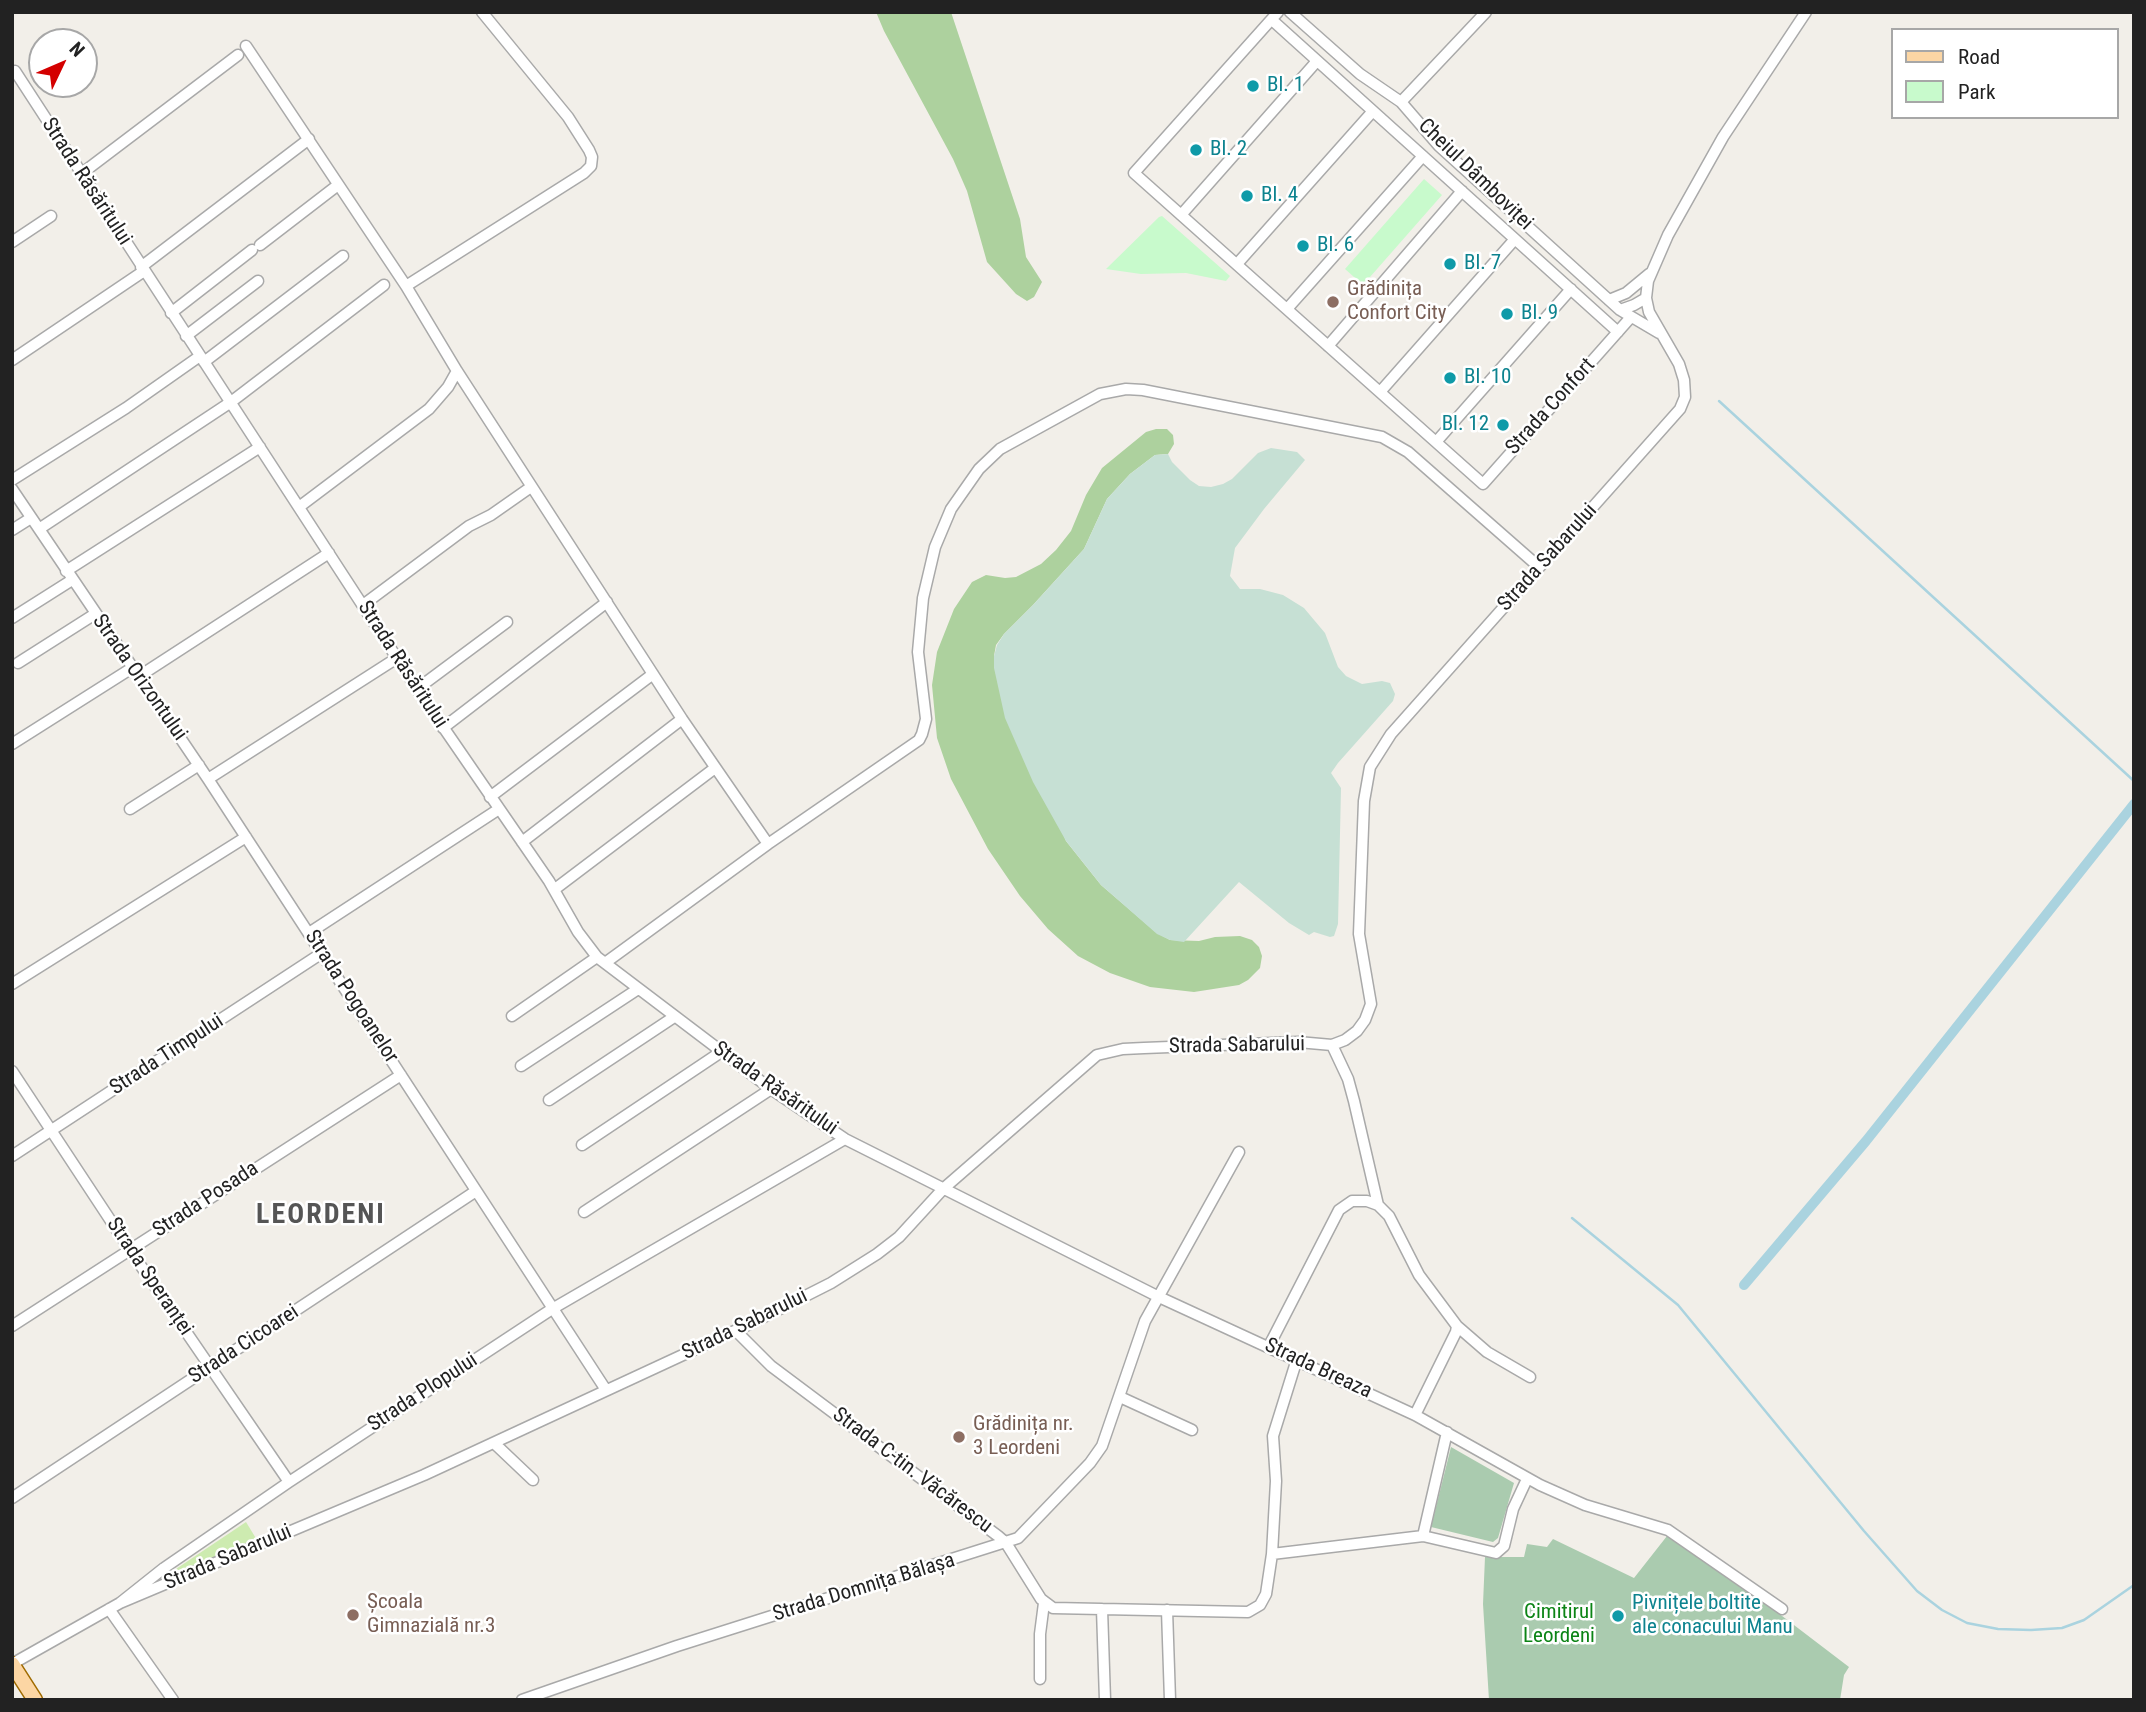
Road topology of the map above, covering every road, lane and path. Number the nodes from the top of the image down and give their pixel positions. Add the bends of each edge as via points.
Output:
1 (482, 12) edge
2 (1290, 12) edge
3 (1486, 12) edge
4 (1806, 12) edge
5 (1275, 16) edge
6 (1317, 61) junction
7 (15, 71) dead end
8 (1401, 102) junction
9 (1373, 111) junction
10 (309, 139) junction
11 (1423, 156) junction
12 (1469, 173) junction
13 (81, 174) junction
14 (338, 185) junction
15 (1460, 189) junction
16 (1181, 215) junction
17 (51, 216) dead end
18 (1515, 239) junction
19 (12, 242) edge
20 (343, 256) dead end
21 (1237, 264) junction
22 (142, 269) junction
23 (1651, 272) junction
24 (258, 281) dead end
25 (384, 285) dead end
26 (406, 286) junction
27 (1571, 289) junction
28 (1646, 298) junction
29 (1609, 300) junction
30 (1287, 309) junction
31 (1620, 310) junction
32 (171, 313) junction
33 (1631, 317) junction
34 (1618, 332) junction
35 (1661, 335) junction
36 (186, 336) junction
37 (1328, 346) junction
38 (202, 359) junction
39 (12, 360) edge
40 (457, 371) junction
41 (1380, 392) junction
42 (231, 402) junction
43 (1436, 442) junction
44 (260, 447) junction
45 (12, 481) edge
46 (531, 487) junction
47 (12, 489) edge
48 (299, 507) junction
49 (31, 518) junction
50 (39, 529) junction
51 (12, 530) edge
52 (329, 552) junction
53 (1539, 567) junction
54 (69, 576) junction
55 (607, 602) junction
56 (363, 605) junction
57 (94, 614) junction
58 (12, 618) edge
59 (507, 621) dead end
60 (397, 658) junction
61 (18, 663) dead end
62 (135, 672) junction
63 (653, 674) junction
64 (418, 689) junction
65 (682, 719) junction
66 (443, 728) junction
67 (12, 744) edge
68 (199, 765) junction
69 (715, 768) junction
70 (208, 779) junction
71 (490, 797) junction
72 (130, 809) dead end
73 (499, 809) junction
74 (246, 837) junction
75 (522, 842) junction
76 (768, 844) junction
77 (555, 889) junction
78 (309, 933) junction
79 (322, 953) junction
80 (601, 960) junction
81 (12, 985) edge
82 (638, 989) junction
83 (512, 1016) dead end
84 (674, 1017) junction
85 (1332, 1045) junction
86 (721, 1052) junction
87 (521, 1066) dead end
88 (12, 1071) edge
89 (401, 1074) junction
90 (771, 1089) junction
91 (549, 1100) dead end
92 (52, 1130) junction
93 (845, 1139) junction
94 (582, 1145) dead end
95 (1239, 1152) dead end
96 (12, 1156) edge
97 (943, 1189) junction
98 (476, 1191) junction
99 (1378, 1205) junction
100 (584, 1212) dead end
101 (130, 1250) junction
102 (1159, 1297) junction
103 (552, 1310) junction
104 (12, 1326) edge
105 (1457, 1326) junction
106 (736, 1331) junction
107 (1269, 1346) junction
108 (1297, 1359) junction
109 (211, 1367) junction
110 (1530, 1377) dead end
111 (606, 1390) junction
112 (1120, 1397) junction
113 (1415, 1415) junction
114 (1192, 1430) dead end
115 (1447, 1432) junction
116 (494, 1443) junction
117 (1527, 1479) junction
118 (533, 1480) dead end
119 (289, 1482) junction
120 (12, 1498) edge
121 (1423, 1536) junction
122 (1006, 1544) junction
123 (1272, 1554) junction
124 (164, 1569) junction
125 (171, 1583) junction
126 (120, 1603) junction
127 (1044, 1603) junction
128 (109, 1609) junction
129 (1102, 1609) junction
130 (1782, 1609) dead end
131 (1167, 1610) junction
132 (12, 1664) edge
133 (1040, 1679) dead end
134 (35, 1700) edge
135 (173, 1700) edge
136 (522, 1700) edge
137 (1105, 1700) edge
138 (1170, 1700) edge

1 - 26 street via 575,128 592,157 591,166
2 - 8 street, Cheiul Dâmboviței via 1360,74
3 - 8 street
4 - 23 street via 1723,137
5 - 6 street, Strada Confort
5 - 16 street, Strada Confort via 1134,173
6 - 9 street, Strada Confort
6 - 16 street
7 - 13 street, Strada Răsăritului
8 - 12 street, Cheiul Dâmboviței
9 - 11 street, Strada Confort
9 - 21 street
10 - 13 street via 242,50
10 - 14 street
10 - 22 street
11 - 15 street, Strada Confort
11 - 30 street
12 - 15 street
12 - 29 street, Cheiul Dâmboviței
13 - 22 street, Strada Răsăritului
14 - 26 street
14 - 32 street
15 - 18 street, Strada Confort
15 - 37 street
16 - 21 street, Strada Confort
17 - 19 street
18 - 27 street, Strada Confort
18 - 41 street
20 - 38 street
21 - 30 street, Strada Confort
22 - 32 street, Strada Răsăritului
22 - 39 street
23 - 28 street
23 - 29 street via 1632,289
24 - 36 street
25 - 42 street
26 - 40 street
27 - 34 street, Strada Confort
27 - 43 street
28 - 31 street
28 - 35 street, Strada Sabarului
29 - 31 street, Cheiul Dâmboviței
30 - 37 street, Strada Confort
31 - 33 street, Cheiul Dâmboviței
32 - 36 street, Strada Răsăritului
33 - 34 street
33 - 35 street, Cheiul Dâmboviței
34 - 43 street, Strada Confort via 1483,484
35 - 53 street, Strada Sabarului via 1684,380 1680,409
36 - 38 street, Strada Răsăritului
37 - 41 street, Strada Confort
38 - 42 street, Strada Răsăritului
38 - 45 street
40 - 46 street
40 - 48 street via 429,409
41 - 43 street, Strada Confort
42 - 44 street, Strada Răsăritului
42 - 50 street
44 - 48 street, Strada Răsăritului
44 - 54 street
46 - 55 street
46 - 56 street via 469,526
47 - 49 street, Strada Orizontului
48 - 52 street, Strada Răsăritului
49 - 50 street, Strada Orizontului
49 - 51 street
50 - 54 street, Strada Orizontului
52 - 56 street, Strada Răsăritului
52 - 62 street
53 - 76 street via 1408,452 1381,437 1143,390 1100,394 1000,449 979,469 951,509 934,547 923,598 918,652 926,719 919,740
53 - 85 street, Strada Sabarului via 1391,734 1370,767 1363,801 1359,934 1369,1012 1361,1026
54 - 57 street, Strada Orizontului
54 - 58 street
55 - 63 street
55 - 66 street
56 - 60 street, Strada Răsăritului
57 - 61 street
57 - 62 street, Strada Orizontului
59 - 64 street
60 - 64 street, Strada Răsăritului
60 - 70 street
62 - 67 street
62 - 68 street, Strada Orizontului
63 - 65 street
63 - 71 street
64 - 66 street, Strada Răsăritului
65 - 69 street
65 - 75 street
66 - 71 street, Strada Răsăritului
68 - 70 street, Strada Orizontului
68 - 72 street
69 - 76 street
69 - 77 street
70 - 74 street, Strada Orizontului
71 - 73 street, Strada Răsăritului
73 - 75 street, Strada Răsăritului
73 - 78 street
74 - 78 street, Strada Pogoanelor
74 - 81 street
75 - 77 street, Strada Răsăritului
76 - 80 street
77 - 80 street, Strada Răsăritului via 578,932
78 - 79 street, Strada Pogoanelor
79 - 89 street, Strada Pogoanelor
79 - 92 street, Strada Timpului
80 - 82 street, Strada Răsăritului
80 - 83 street
82 - 84 street, Strada Răsăritului
82 - 87 street
84 - 86 street, Strada Răsăritului
84 - 91 street
85 - 97 street, Strada Sabarului via 1298,1042 1144,1048 1097,1055
85 - 99 street, Strada Sabarului via 1351,1090
86 - 90 street, Strada Răsăritului
86 - 94 street
88 - 92 street, Strada Speranței
89 - 98 street, Strada Pogoanelor
89 - 101 street, Strada Posada
90 - 93 street, Strada Răsăritului
90 - 100 street
92 - 96 street, Strada Timpului
92 - 101 street, Strada Speranței
93 - 97 street, Strada Breaza
93 - 103 street, Strada Plopului
95 - 102 street, Strada Domnița Bălașa
97 - 102 street, Strada Breaza
97 - 106 street, Strada Sabarului via 877,1254
98 - 103 street, Strada Pogoanelor
98 - 109 street, Strada Cicoarei
99 - 105 street via 1389,1216 1419,1275
99 - 107 street via 1352,1200 1339,1210
101 - 104 street, Strada Posada
101 - 109 street, Strada Speranței
102 - 107 street, Strada Breaza
102 - 112 street, Strada Domnița Bălașa via 1142,1327
103 - 111 street, Strada Pogoanelor
103 - 119 street, Strada Plopului
105 - 110 street via 1487,1352
105 - 113 street
106 - 111 street, Strada Sabarului
106 - 122 street, Strada C-tin. Văcărescu via 771,1366
107 - 108 street, Strada Breaza
108 - 113 street, Strada Breaza
108 - 123 street via 1273,1437
109 - 119 street, Strada Speranței
109 - 120 street, Strada Cicoarei
111 - 116 street, Strada Sabarului
112 - 114 street
112 - 122 street, Strada Domnița Bălașa via 1096,1454 1024,1533
113 - 115 street, Strada Breaza
115 - 117 street, Strada Breaza
115 - 121 street
116 - 118 street
116 - 125 street, Strada Sabarului
117 - 121 street via 1499,1552
117 - 130 street, Strada Breaza via 1584,1505 1678,1535
119 - 124 street, Strada Plopului
121 - 123 street
122 - 127 street, Strada C-tin. Văcărescu
122 - 136 street, Strada Domnița Bălașa via 677,1646
123 - 131 street via 1265,1598 1253,1610
124 - 125 street
124 - 126 street, Strada Plopului
125 - 126 street, Strada Sabarului
126 - 128 street, Strada Plopului
127 - 129 street via 1053,1608
127 - 133 street
128 - 132 street, Strada Plopului
128 - 135 street
129 - 131 street
129 - 137 street
131 - 138 street
132 - 134 main road

